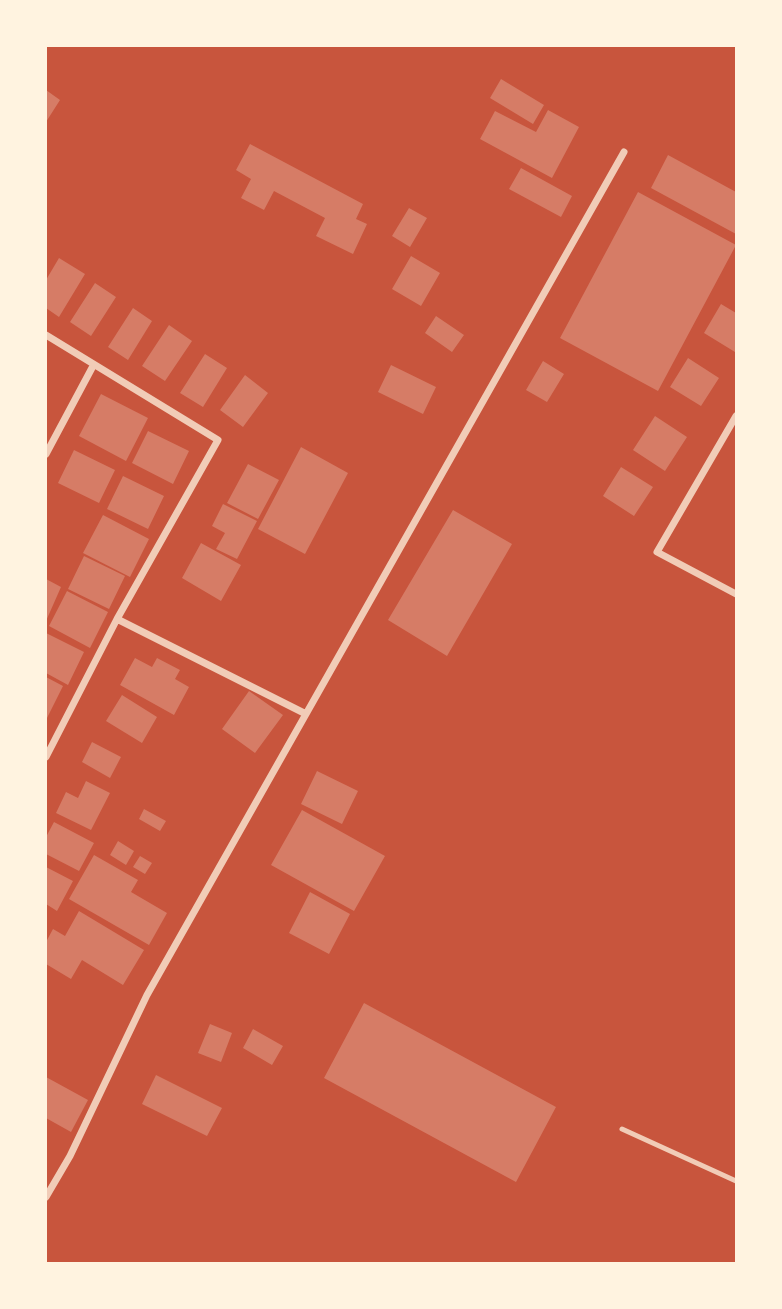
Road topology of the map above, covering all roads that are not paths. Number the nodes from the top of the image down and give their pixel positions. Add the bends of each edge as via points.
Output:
1 (624, 152) dead end
2 (46, 335) edge
3 (93, 366) junction
4 (737, 416) edge
5 (46, 454) edge
6 (737, 594) edge
7 (117, 619) junction
8 (306, 714) junction
9 (46, 757) edge
10 (622, 1129) dead end
11 (737, 1181) edge
12 (46, 1197) edge

1 - 8 street
2 - 3 street
3 - 5 street
3 - 7 street via 218,440
4 - 6 street via 657,552
7 - 8 street
7 - 9 street
8 - 12 street via 147,995
10 - 11 lane

